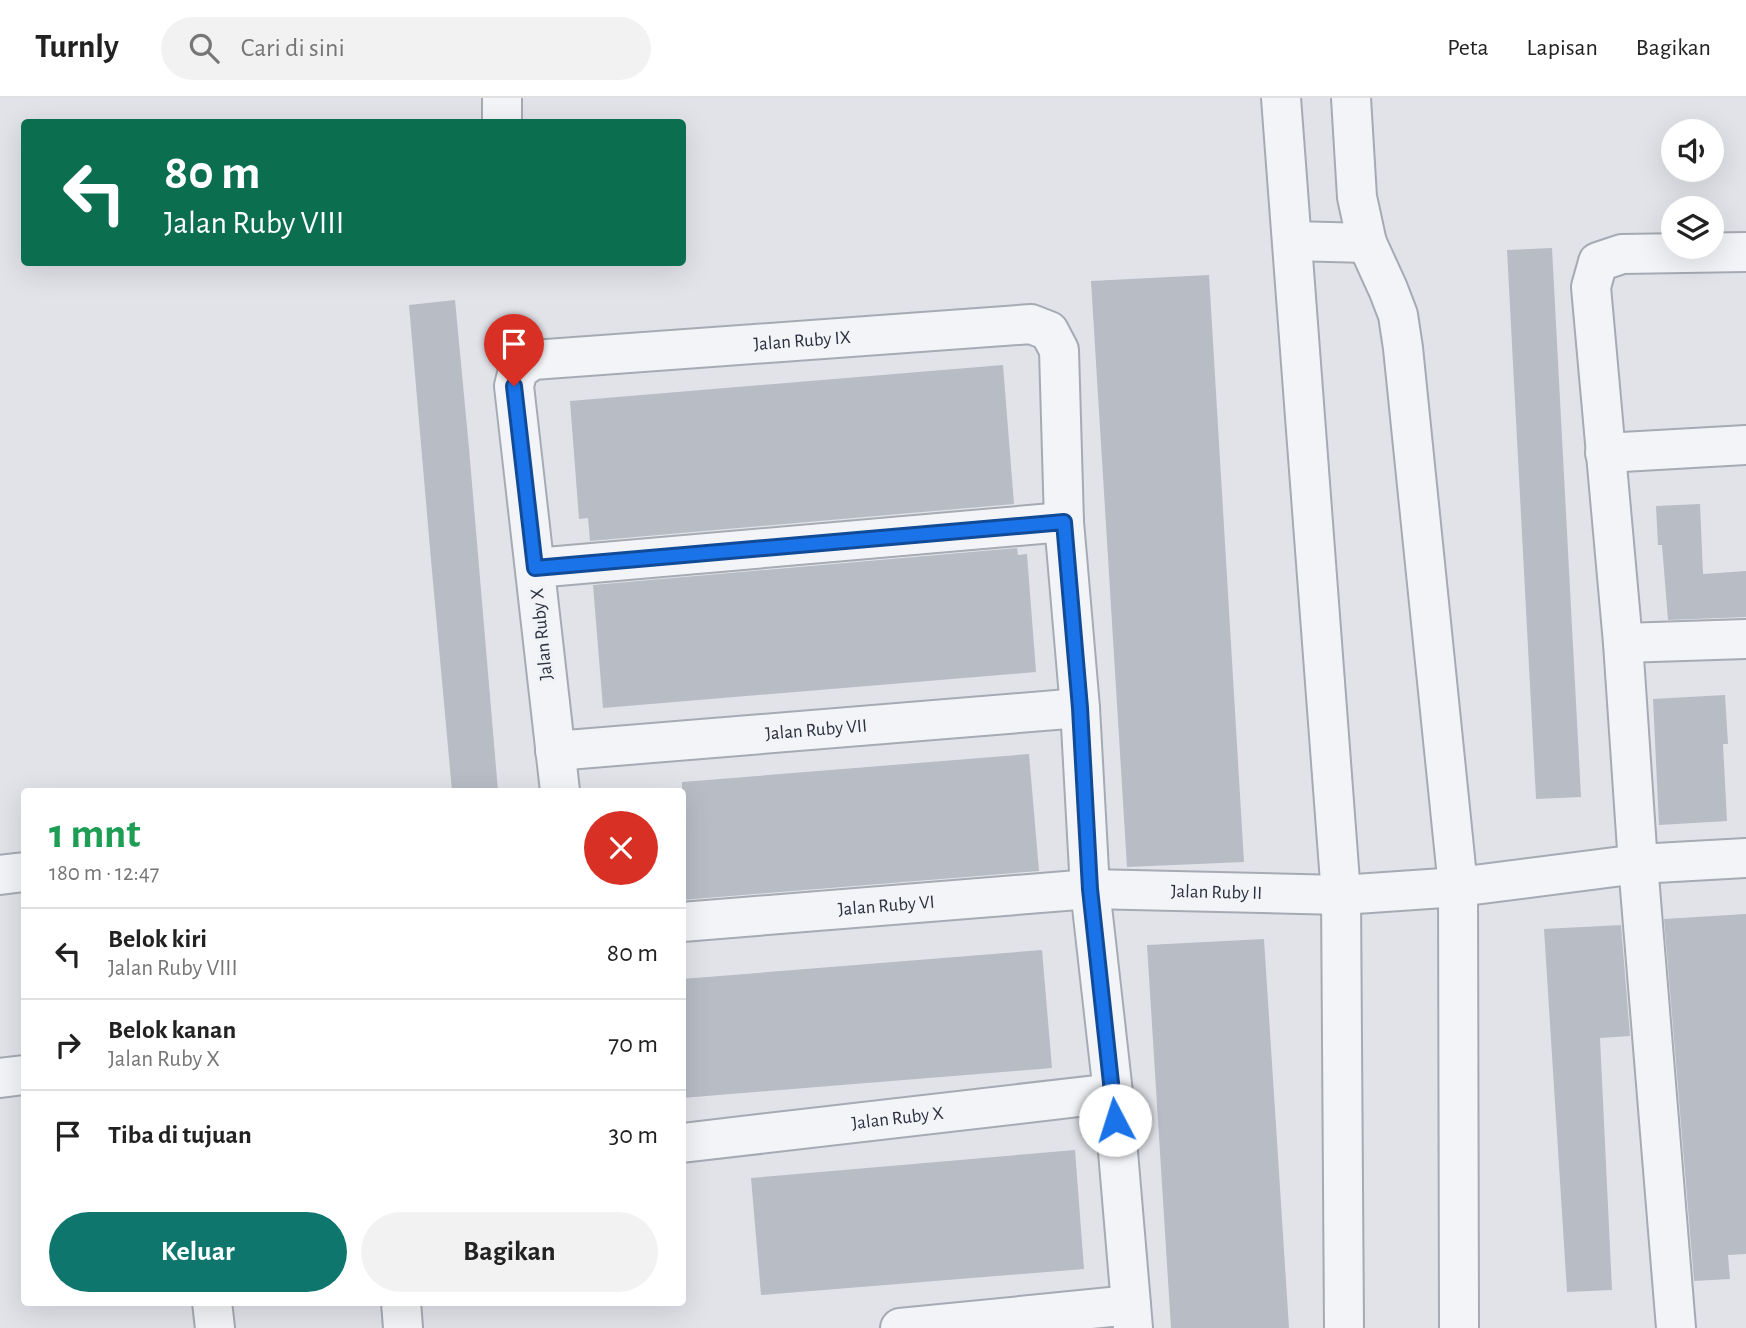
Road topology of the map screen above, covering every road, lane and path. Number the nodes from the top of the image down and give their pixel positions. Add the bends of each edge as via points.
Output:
1 (502, 98) edge
2 (1281, 98) edge
3 (1351, 98) edge
4 (502, 119) edge
5 (1292, 241) junction
6 (1367, 243) junction
7 (1746, 252) edge
8 (533, 360) joint
9 (1746, 445) edge
10 (1605, 453) junction
11 (1064, 522) junction
12 (535, 568) junction
13 (1746, 639) edge
14 (1623, 643) junction
15 (1080, 708) junction
16 (555, 751) junction
17 (560, 788) edge
18 (1746, 858) edge
19 (1638, 864) junction
20 (21, 872) edge
21 (0, 875) edge
22 (1458, 887) junction
23 (1090, 889) junction
24 (1341, 895) junction
25 (686, 922) edge
26 (21, 1076) edge
27 (0, 1078) edge
28 (1113, 1093) junction
29 (686, 1143) edge
30 (212, 1306) edge
31 (401, 1306) edge
32 (1132, 1317) edge
33 (215, 1328) edge
34 (403, 1328) edge
35 (900, 1328) edge
36 (1343, 1328) edge
37 (1459, 1328) edge
38 (1676, 1328) edge

1 - 4 street
2 - 5 street
3 - 6 street via 1356,197
5 - 6 street
5 - 24 street
6 - 22 street via 1398,315 1403,348
7 - 10 street via 1622,254 1598,262 1591,286
8 - 11 street, Jalan Ruby IX via 1031,324 1049,331 1059,350
8 - 12 street, Jalan Ruby X via 518,370 514,386
9 - 10 street
10 - 14 street
11 - 12 street
11 - 15 street
12 - 16 street, Jalan Ruby X
13 - 14 street
14 - 19 street
15 - 16 street, Jalan Ruby VII
15 - 23 street
16 - 17 street, Jalan Ruby X
18 - 19 street, Jalan Ruby II
19 - 22 street, Jalan Ruby II
19 - 38 street
20 - 21 street
22 - 24 street, Jalan Ruby II
22 - 37 street
23 - 24 street, Jalan Ruby II
23 - 25 street, Jalan Ruby VI
23 - 28 street
24 - 36 street
26 - 27 street
28 - 29 street, Jalan Ruby X
28 - 32 street
30 - 33 street
31 - 34 street
32 - 35 street

